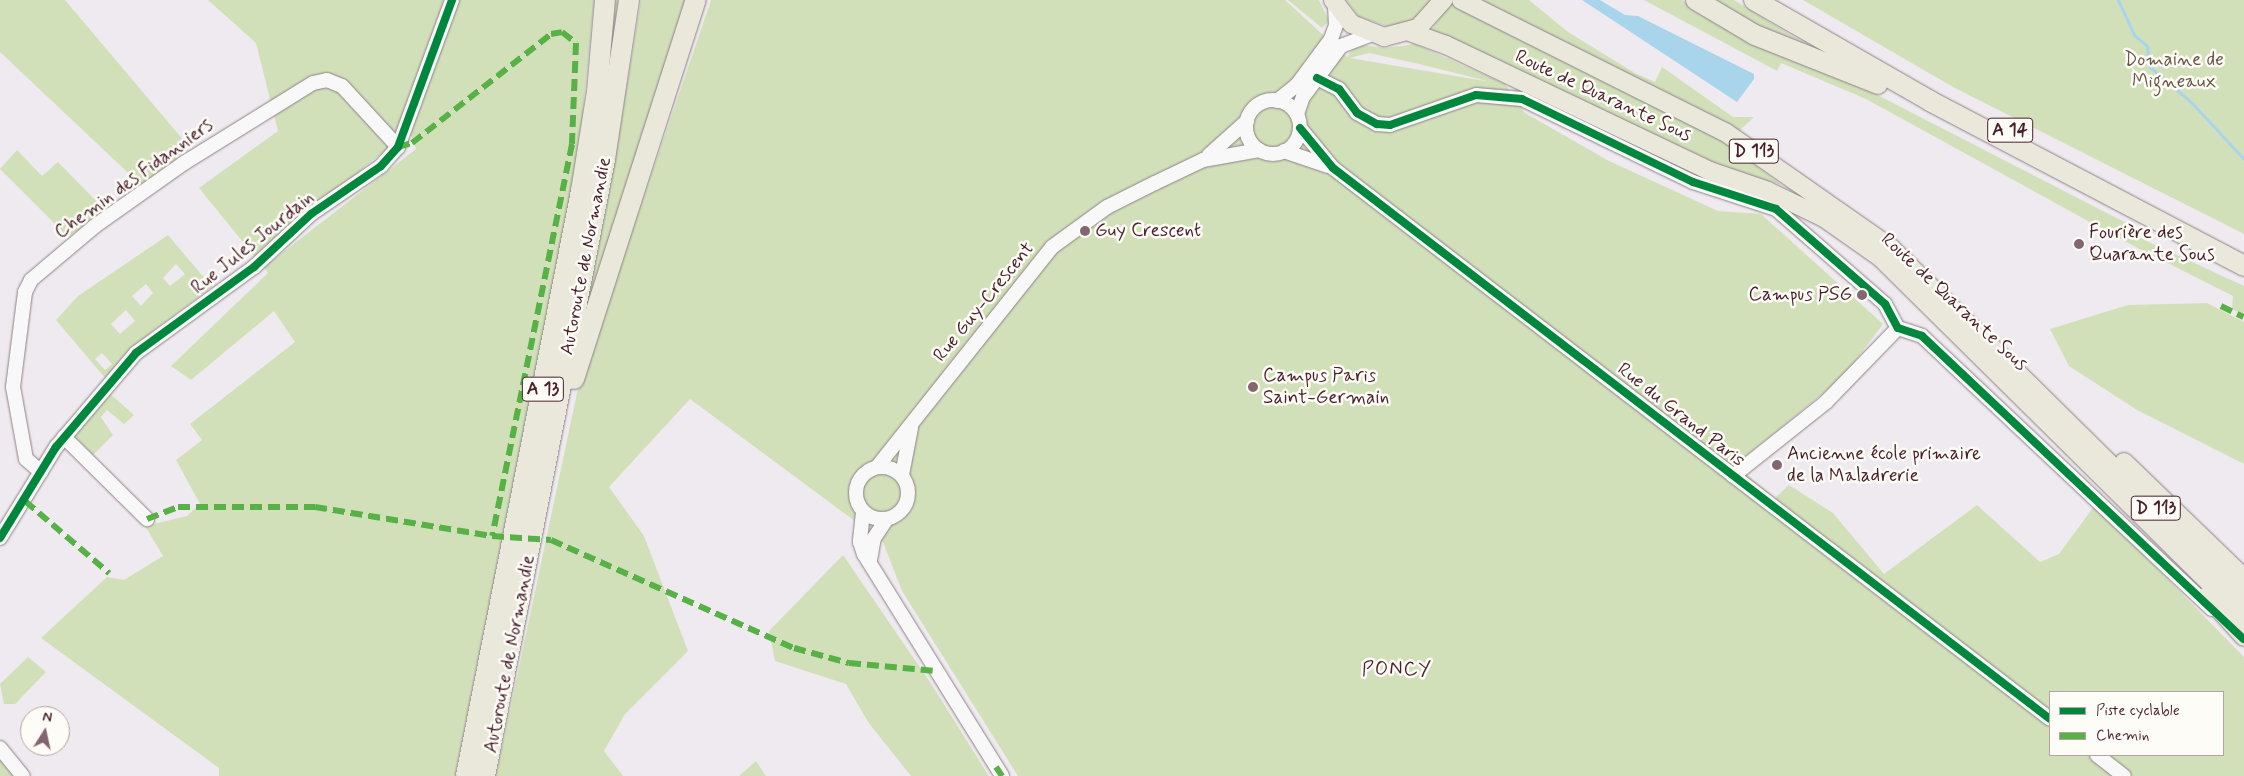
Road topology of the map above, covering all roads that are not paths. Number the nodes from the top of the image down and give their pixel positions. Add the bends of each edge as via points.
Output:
1 (452, 0) edge
2 (605, 0) edge
3 (629, 0) edge
4 (696, 0) edge
5 (1443, 0) edge
6 (1461, 0) edge
7 (1696, 0) edge
8 (1754, 0) edge
9 (1780, 0) edge
10 (1334, 2) edge
11 (1410, 32) junction
12 (1372, 34) junction
13 (1317, 78) junction
14 (1277, 101) junction
15 (1296, 114) junction
16 (1247, 121) junction
17 (1300, 128) junction
18 (2009, 144) junction
19 (398, 147) junction
20 (1260, 150) junction
21 (1284, 151) junction
22 (1203, 160) junction
23 (1333, 168) junction
24 (2244, 251) edge
25 (2244, 266) edge
26 (1898, 328) junction
27 (2069, 419) junction
28 (913, 423) junction
29 (64, 438) junction
30 (2078, 450) junction
31 (548, 464) junction
32 (877, 467) junction
33 (41, 472) junction
34 (902, 475) junction
35 (1733, 476) junction
36 (863, 512) junction
37 (887, 519) junction
38 (147, 520) dead end
39 (0, 538) edge
40 (870, 560) junction
41 (2244, 578) edge
42 (2244, 596) edge
43 (2244, 617) edge
44 (2244, 638) edge
45 (2049, 718) edge
46 (0, 748) edge
47 (2097, 756) edge
48 (23, 776) edge
49 (466, 776) edge
50 (485, 776) edge
51 (1002, 776) edge
52 (2124, 776) edge

1 - 19 street, Rue Jules Jourdain
2 - 49 highway, Autoroute de Normandie / A 13 via 597,91 581,191
3 - 31 highway, Autoroute de Normandie / A 13 via 612,118
4 - 31 highway
5 - 11 main road, Route de Quarante Sous via 1432,18
6 - 27 main road, Route de Quarante Sous / D 113 via 1725,132 1829,202 1891,248
7 - 18 highway via 1755,35
8 - 18 highway, A 14
9 - 24 highway, A 14 via 2018,134
10 - 12 main road via 1352,24
10 - 14 street via 1336,25 1330,39 1296,85
11 - 12 main road, Route de Quarante Sous
11 - 30 main road, Route de Quarante Sous / D 113 via 1439,41 1710,171 1824,218 1881,258 1932,304
12 - 13 street via 1347,41
13 - 15 street
13 - 26 street via 1338,89 1358,113 1377,124 1390,125 1476,95 1522,99 1693,182 1776,209 1885,304
14 - 15 street
14 - 16 street via 1257,106
15 - 17 street
16 - 20 street via 1248,135
16 - 22 street, Rue Guy-Crescent
17 - 21 street via 1294,144
17 - 23 street, Rue du Grand Paris
18 - 25 highway, A 14
19 - 29 street, Rue Jules Jourdain via 381,166 311,214 254,267 136,353
19 - 33 street, Chemin des Fidanniers via 342,86 327,80 313,83 184,162 95,226 31,280 25,292 14,387 26,459
20 - 21 street
20 - 22 street, Rue Guy-Crescent
21 - 23 street, Rue du Grand Paris
22 - 28 street, Rue Guy-Crescent via 1107,207 1046,253
23 - 35 street, Rue du Grand Paris
26 - 35 street via 1843,387
26 - 44 street via 1922,336
27 - 41 main road via 2162,495
27 - 42 main road, Route de Quarante Sous / D 113
28 - 32 street, Rue Guy-Crescent
28 - 34 street, Rue Guy-Crescent
29 - 33 street, Rue Jules Jourdain
29 - 38 street
30 - 43 main road, Route de Quarante Sous / D 113
30 - 44 main road via 2102,488
31 - 50 highway, Autoroute de Normandie / A 13
32 - 34 street via 890,468
32 - 36 street, Rue Guy-Crescent via 865,473 856,488
33 - 39 street, Rue Jules Jourdain
34 - 37 street, Rue Guy-Crescent via 908,488 907,503
35 - 45 street, Rue du Grand Paris
36 - 37 street
36 - 40 street, Rue Guy-Crescent via 860,542
37 - 40 street, Rue Guy-Crescent via 874,538
40 - 51 street, Rue Guy-Crescent
46 - 48 street
47 - 52 street

